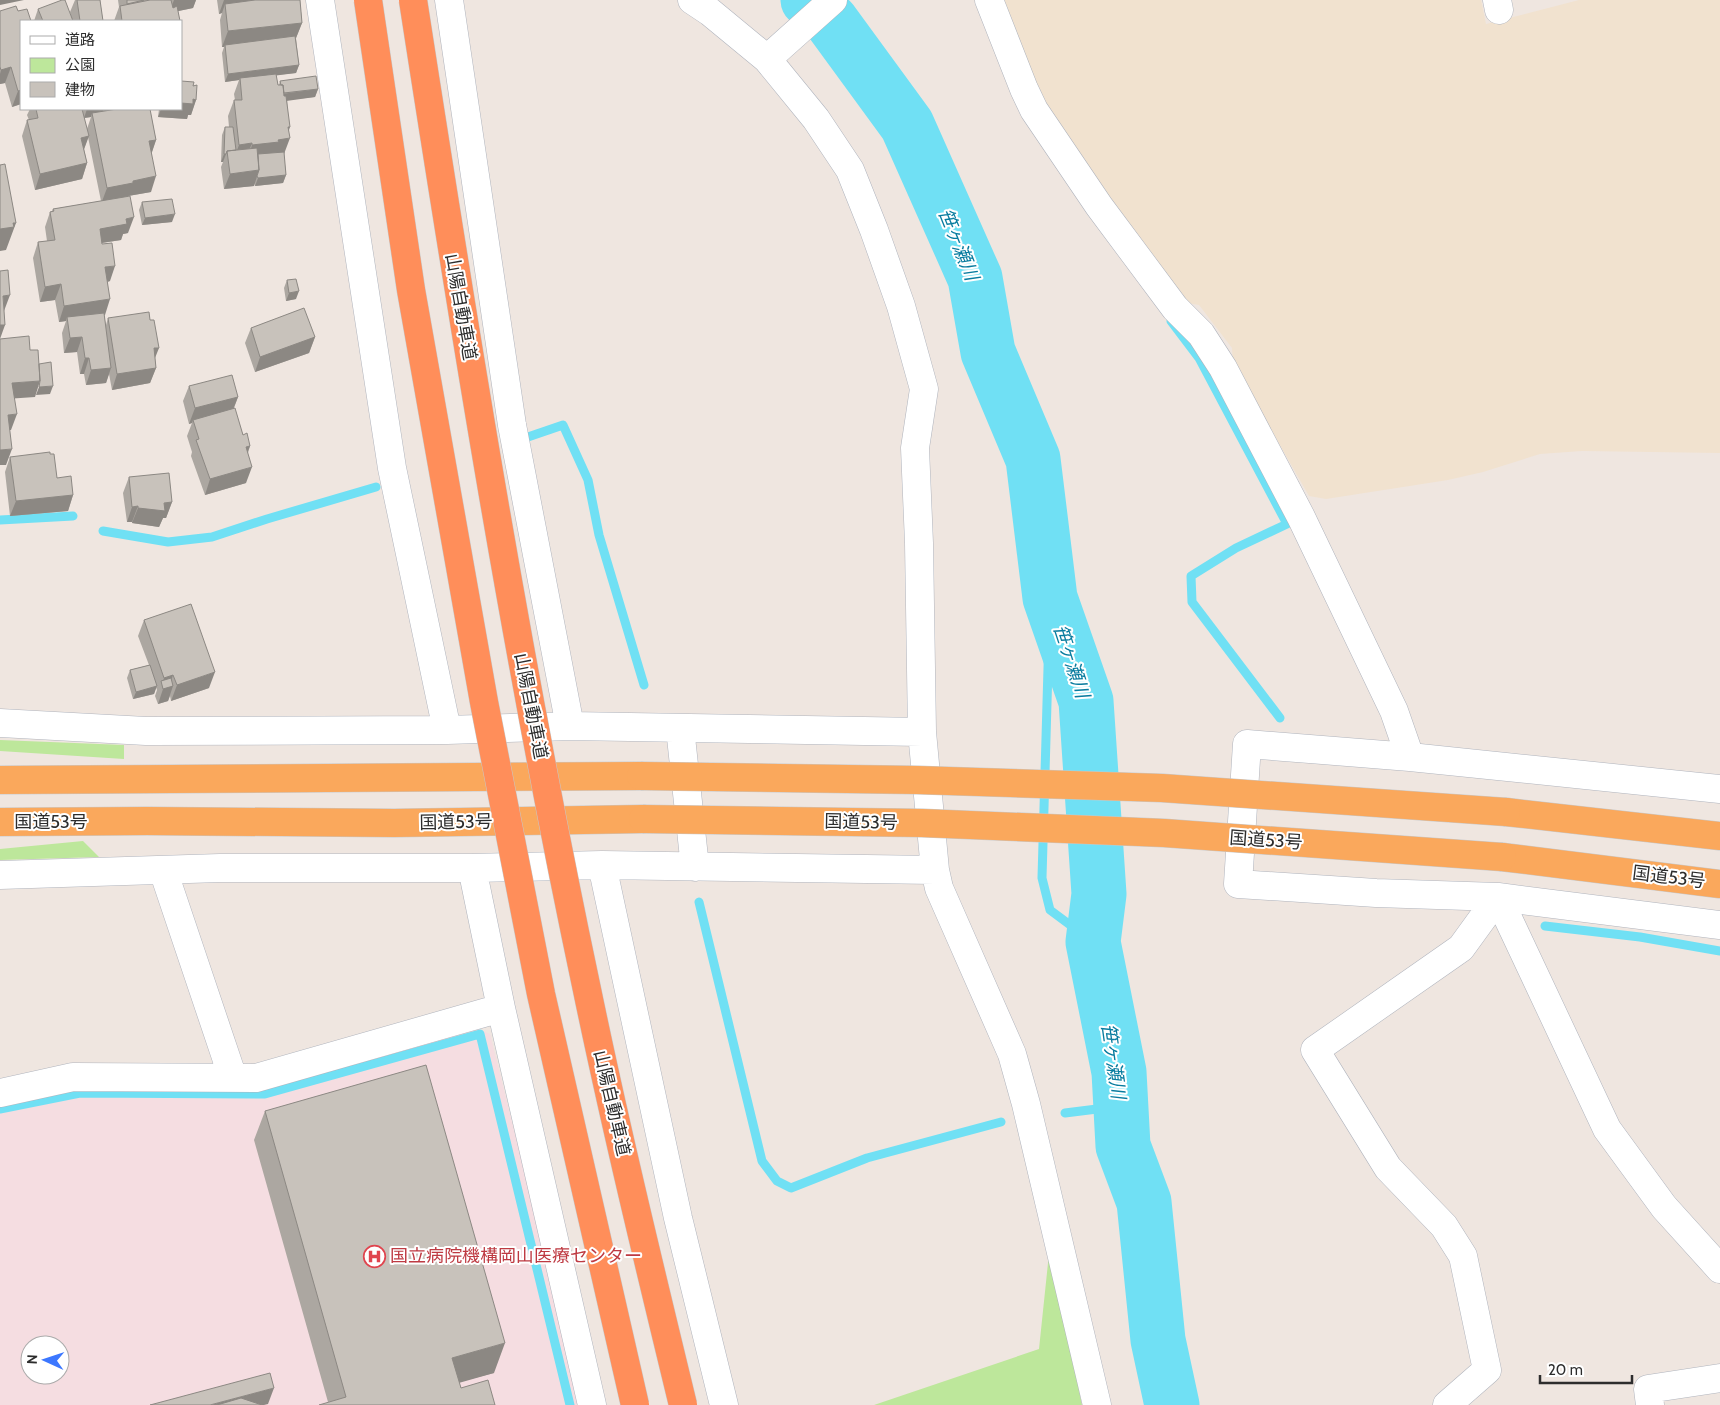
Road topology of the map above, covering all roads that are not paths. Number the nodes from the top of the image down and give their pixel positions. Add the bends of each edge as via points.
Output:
1 (320, 0) edge
2 (368, 0) edge
3 (413, 0) edge
4 (449, 0) edge
5 (692, 0) edge
6 (833, 0) edge
7 (987, 2) edge
8 (774, 52) junction
9 (0, 722) edge
10 (570, 726) junction
11 (680, 728) junction
12 (446, 730) junction
13 (922, 732) junction
14 (1410, 756) junction
15 (0, 780) edge
16 (1720, 788) edge
17 (0, 822) edge
18 (90, 822) junction
19 (0, 836) edge
20 (1720, 836) edge
21 (602, 865) junction
22 (695, 867) junction
23 (472, 868) junction
24 (163, 870) junction
25 (935, 870) junction
26 (0, 875) edge
27 (1720, 884) edge
28 (1498, 897) junction
29 (1720, 925) edge
30 (501, 1008) junction
31 (233, 1078) junction
32 (0, 1093) edge
33 (1720, 1269) edge
34 (1720, 1378) edge
35 (592, 1405) edge
36 (635, 1405) edge
37 (683, 1405) edge
38 (724, 1405) edge
39 (1096, 1405) edge
40 (1447, 1405) edge
41 (1650, 1405) edge

1 - 12 street via 392,468
2 - 36 highway, bridge via 410,290 484,702 541,994
3 - 37 highway, 山陽自動車道, bridge via 457,282 530,701 586,985
4 - 10 street via 512,424
5 - 8 street
6 - 8 street
7 - 14 street via 1034,110 1099,206 1175,308 1202,334 1223,368 1301,517 1394,711
8 - 13 street via 850,170 898,298 924,389 915,448
9 - 12 street via 146,731
10 - 11 street
10 - 12 street
11 - 13 street
11 - 22 street
13 - 25 street
14 - 16 street
14 - 28 street via 1247,744 1238,884
15 - 20 highway, bridge via 641,776 917,780 1162,788 1506,812
17 - 18 highway, 国道53号
18 - 19 highway
18 - 27 highway, 国道53号, bridge via 394,823 643,819 922,823 1164,833 1502,857
21 - 22 street
21 - 23 street
21 - 38 street via 678,1218
22 - 25 street
23 - 24 street
23 - 30 street
24 - 26 street
24 - 31 street
25 - 39 street via 939,888 1012,1054
28 - 29 street
28 - 33 street via 1607,1129 1664,1208
28 - 40 street via 1462,948 1315,1050 1388,1168 1444,1226 1463,1256 1487,1370
30 - 31 street via 256,1078
30 - 35 street
31 - 32 street via 73,1077
34 - 41 street via 1648,1388

